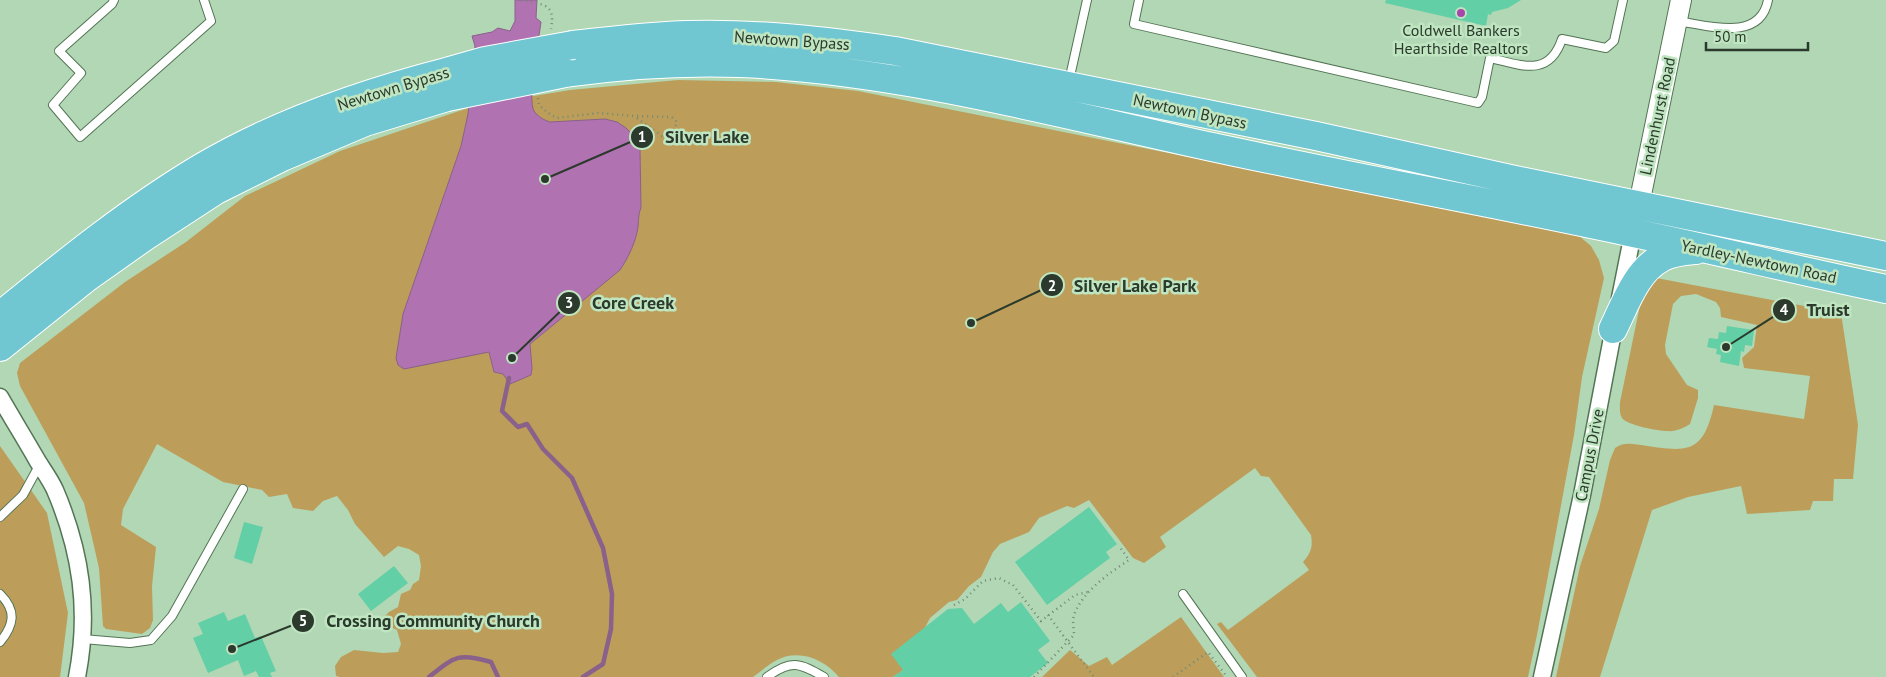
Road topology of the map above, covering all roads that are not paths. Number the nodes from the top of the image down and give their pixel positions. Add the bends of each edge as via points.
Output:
1 (114, 0) edge
2 (204, 0) edge
3 (1087, 0) edge
4 (1139, 0) edge
5 (1623, 0) edge
6 (1681, 0) edge
7 (1768, 0) edge
8 (1677, 21) junction
9 (448, 84) junction
10 (1068, 86) junction
11 (1639, 205) junction
12 (1632, 233) junction
13 (1701, 249) junction
14 (1886, 256) edge
15 (1886, 289) edge
16 (0, 316) edge
17 (1614, 330) junction
18 (0, 347) edge
19 (0, 397) edge
20 (40, 464) junction
21 (243, 490) dead end
22 (0, 518) edge
23 (0, 594) edge
24 (1183, 594) dead end
25 (83, 639) junction
26 (0, 642) edge
27 (78, 677) edge
28 (767, 677) edge
29 (824, 677) edge
30 (1242, 677) edge
31 (1542, 677) edge

1 - 2 lane via 60,51 81,73 53,105 80,138 211,21
3 - 10 lane
4 - 5 lane via 1134,24 1478,103 1482,98 1490,58 1530,67 1548,62 1558,52 1562,39 1606,48 1614,41
6 - 8 street, Lindenhurst Road
7 - 8 lane via 1763,16 1747,26 1736,28
8 - 11 street, Lindenhurst Road
9 - 10 highway, Newtown Bypass, bridge via 485,61 562,38 687,35 804,39 895,51
9 - 12 highway, Newtown Bypass, bridge via 677,63 738,63 838,71 986,96
9 - 16 highway, Newtown Bypass via 397,84 288,124 202,168 131,214
9 - 18 highway, Newtown Bypass via 282,157 216,190 86,278
10 - 11 highway, Newtown Bypass
11 - 12 street, Lindenhurst Road
11 - 14 highway, Yardley-Newtown Road
12 - 13 highway, Yardley-Newtown Road
12 - 17 street, Campus Drive
13 - 15 highway, Yardley-Newtown Road
13 - 17 highway via 1662,258 1650,267 1635,285
17 - 31 street, Campus Drive
19 - 20 street
20 - 22 lane via 23,495
20 - 25 street via 54,488 72,536 83,595
21 - 25 lane via 172,616 156,636 144,642 130,643
23 - 26 lane via 12,613 10,629
24 - 30 lane
25 - 27 street
28 - 29 lane via 776,670 804,665

